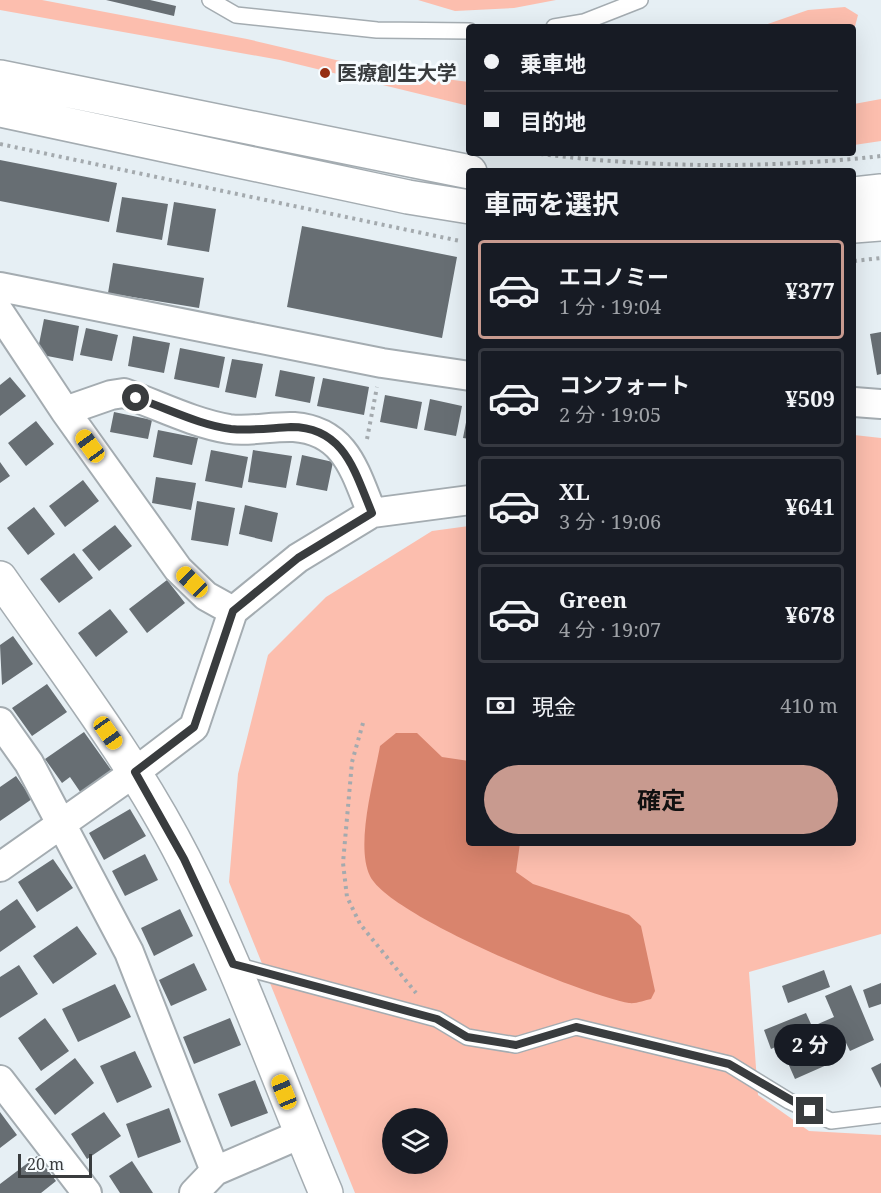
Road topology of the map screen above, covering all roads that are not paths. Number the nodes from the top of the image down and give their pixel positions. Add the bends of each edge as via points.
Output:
1 (210, 0) edge
2 (640, 0) edge
3 (572, 24) edge
4 (466, 31) edge
5 (0, 76) edge
6 (0, 110) edge
7 (466, 171) edge
8 (881, 191) edge
9 (856, 194) edge
10 (466, 206) edge
11 (881, 225) edge
12 (856, 226) edge
13 (0, 287) edge
14 (0, 313) edge
15 (466, 375) edge
16 (856, 402) edge
17 (881, 404) edge
18 (65, 411) junction
19 (466, 501) edge
20 (372, 513) junction
21 (0, 578) edge
22 (233, 611) junction
23 (0, 722) edge
24 (135, 772) junction
25 (62, 823) junction
26 (0, 867) edge
27 (233, 964) junction
28 (0, 1080) edge
29 (881, 1115) edge
30 (301, 1134) junction
31 (215, 1172) junction
32 (87, 1193) edge
33 (194, 1193) edge
34 (326, 1193) edge

1 - 4 lane via 236,15 376,30
2 - 3 lane
5 - 7 street
6 - 10 street
8 - 9 street
11 - 12 street
13 - 15 street via 382,363
14 - 18 street
16 - 17 street
18 - 20 street via 124,393 208,425 233,429 294,427 315,432 333,441 350,459
18 - 22 street via 178,569 206,596
19 - 20 street
20 - 22 street via 298,558
21 - 24 street
22 - 24 street via 194,727
23 - 25 street
24 - 25 street
24 - 27 street via 184,859
25 - 26 street
25 - 31 street via 129,952
27 - 29 lane via 437,1019 467,1037 516,1045 576,1027 729,1064 789,1101 831,1121
27 - 30 street
28 - 32 street
30 - 31 street
30 - 34 street
31 - 33 street

